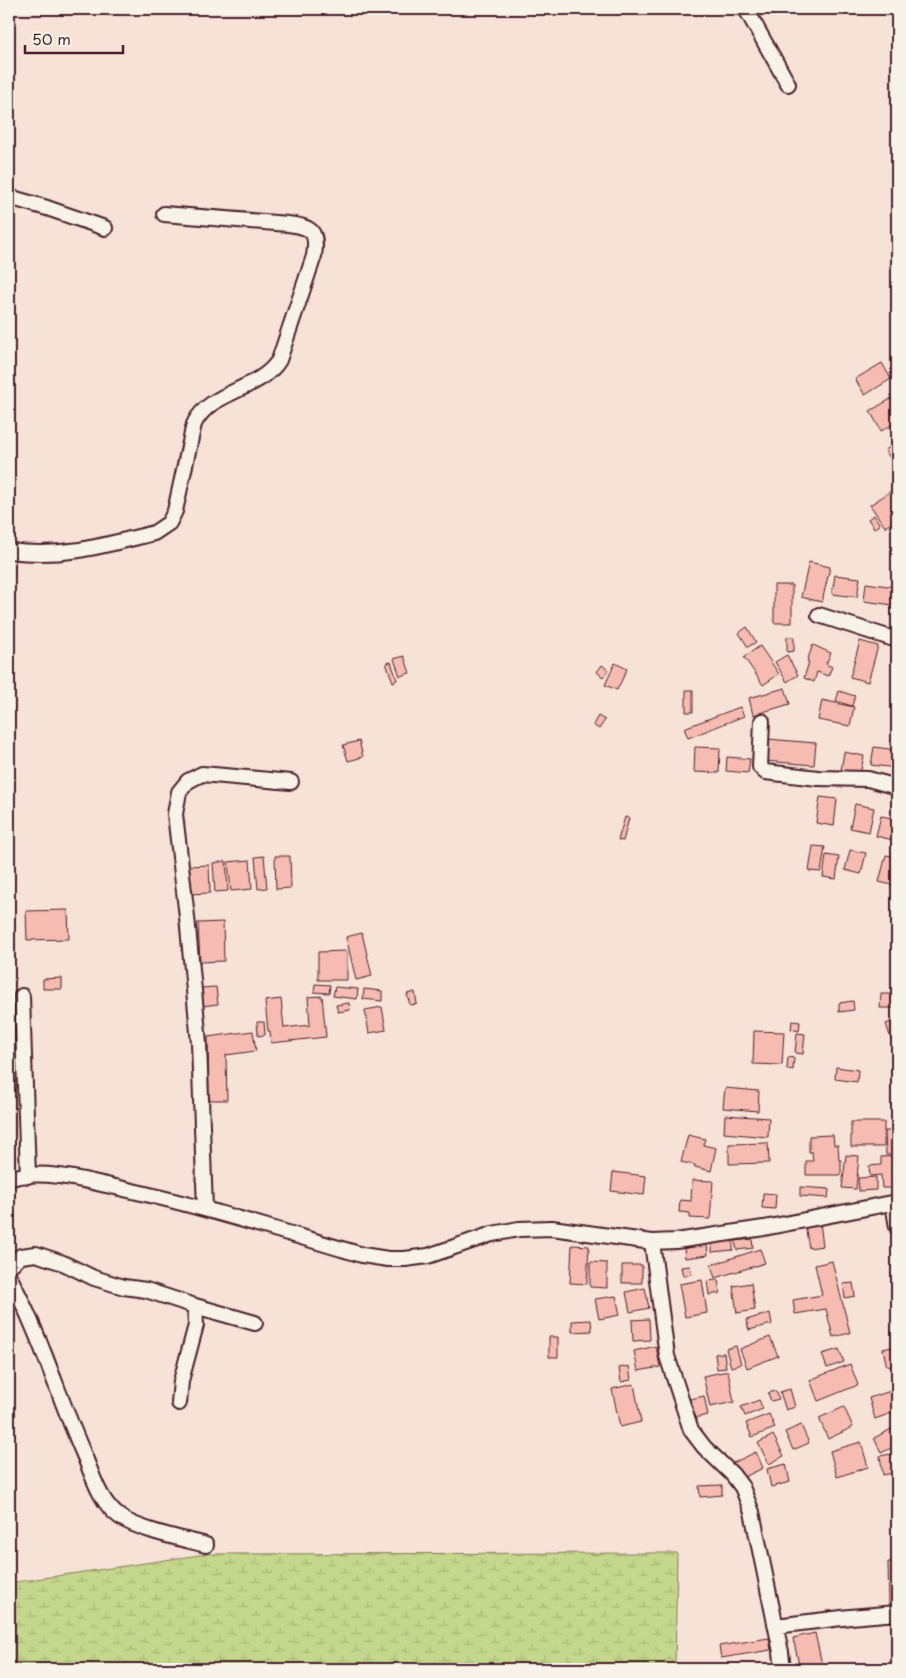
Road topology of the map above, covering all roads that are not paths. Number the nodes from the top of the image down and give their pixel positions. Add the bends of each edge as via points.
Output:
1 (746, 9) edge
2 (788, 84) dead end
3 (9, 197) edge
4 (164, 214) dead end
5 (105, 228) dead end
6 (9, 550) edge
7 (819, 615) dead end
8 (897, 640) edge
9 (762, 721) dead end
10 (291, 782) dead end
11 (897, 787) edge
12 (22, 996) dead end
13 (28, 1176) junction
14 (9, 1179) edge
15 (895, 1202) edge
16 (205, 1209) junction
17 (897, 1226) edge
18 (652, 1242) junction
19 (9, 1266) edge
20 (9, 1276) edge
21 (195, 1306) junction
22 (255, 1323) dead end
23 (179, 1403) dead end
24 (206, 1545) dead end
25 (897, 1613) edge
26 (776, 1626) junction
27 (783, 1669) edge

1 - 2 street
3 - 5 street
4 - 6 street via 296,225 310,229 315,237 314,256 279,360 270,372 210,406 197,419 179,501 164,528 88,550 33,554
7 - 8 street
9 - 11 street via 760,767 766,772 868,779
10 - 16 street via 202,774 188,781 179,792 174,814 199,1043
12 - 13 street
13 - 14 street
13 - 16 street via 87,1180
15 - 17 street
15 - 18 street via 764,1228
16 - 18 street via 362,1256 388,1260 428,1256 492,1234 519,1229 552,1228
18 - 26 street via 667,1356 691,1430 742,1487 752,1512
19 - 21 street via 21,1256 36,1254 94,1278
20 - 24 street via 22,1300 80,1448 107,1503 119,1516 134,1524
21 - 22 street
21 - 23 street via 196,1324 181,1381
25 - 26 street
26 - 27 street

